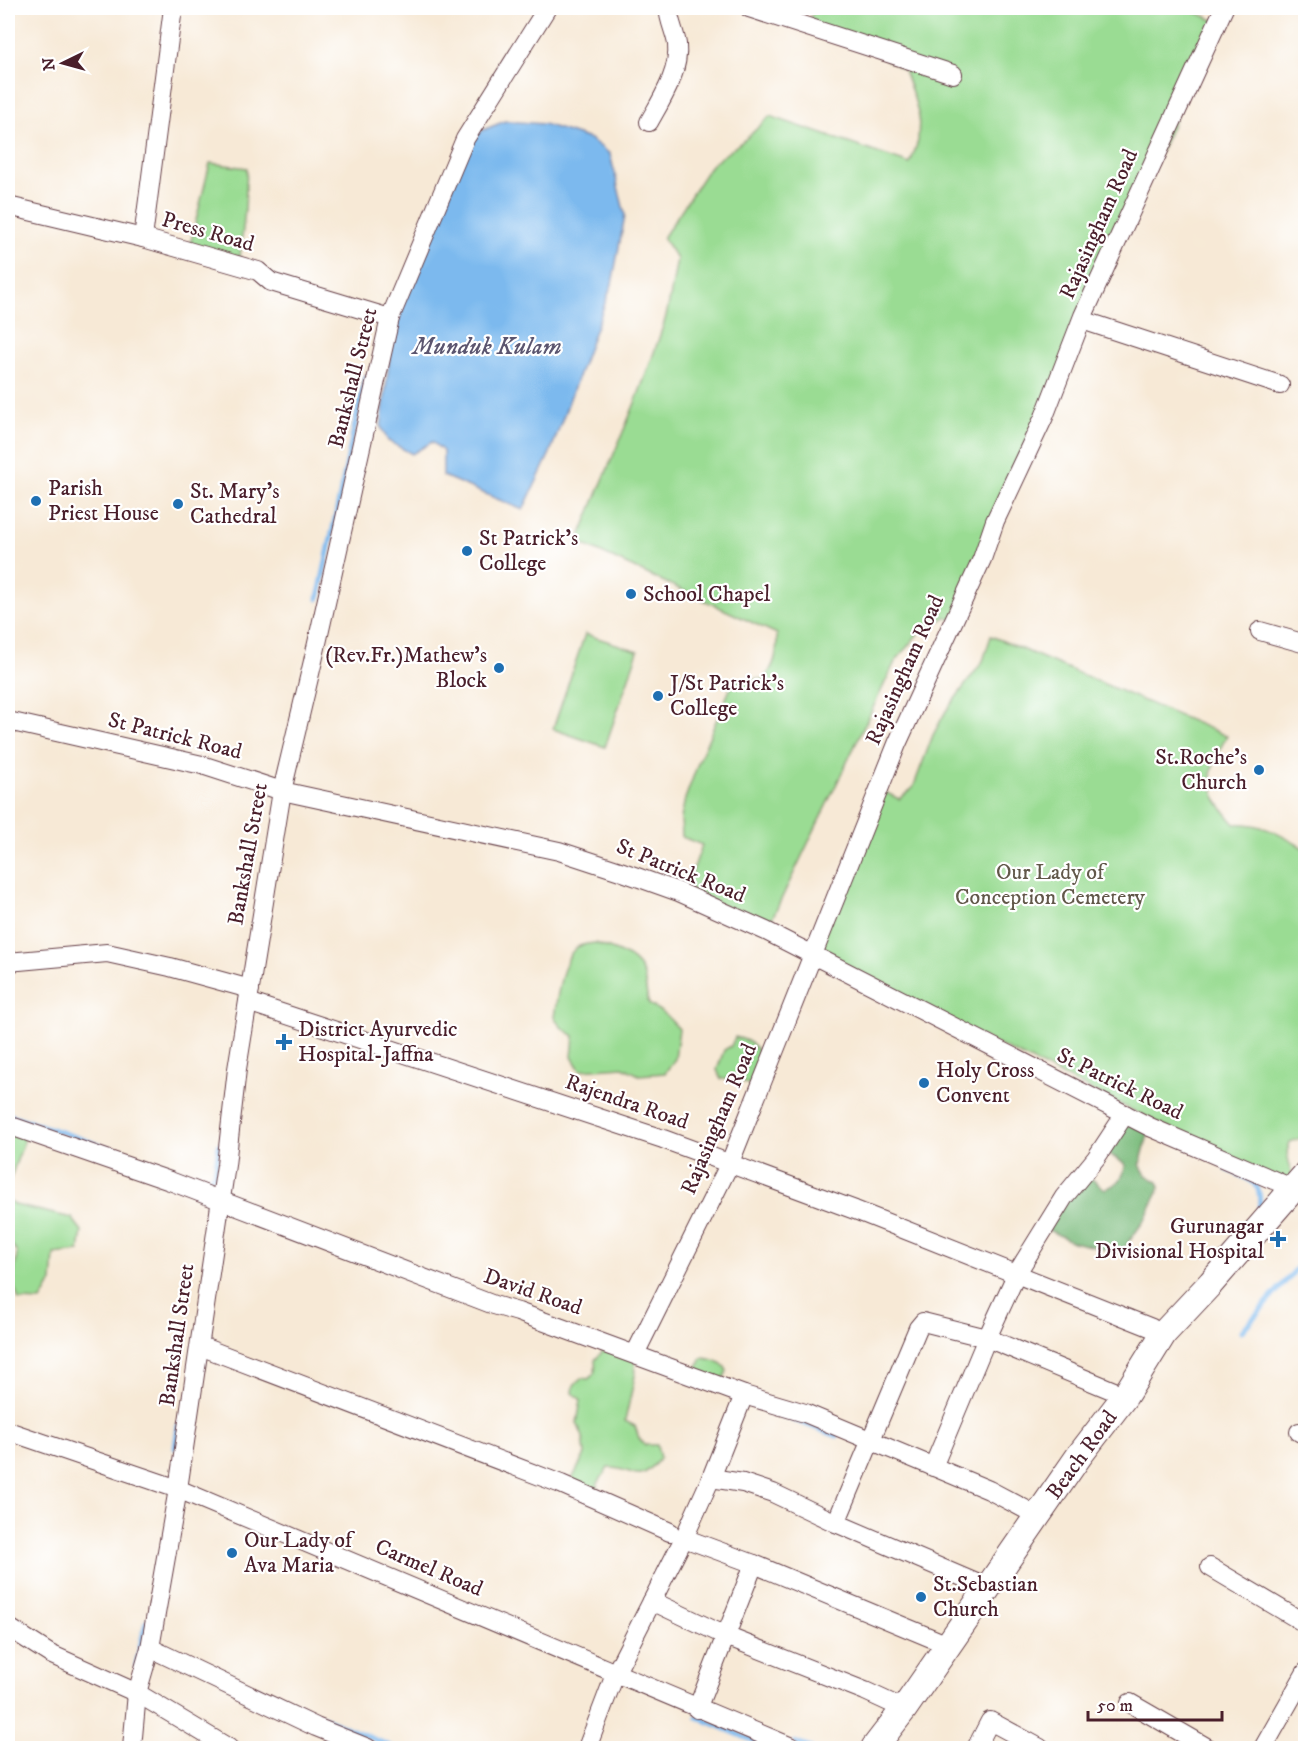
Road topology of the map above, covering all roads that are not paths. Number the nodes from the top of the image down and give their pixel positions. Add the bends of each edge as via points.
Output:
1 (174, 8) edge
2 (547, 8) edge
3 (668, 8) edge
4 (749, 8) edge
5 (1224, 8) edge
6 (953, 74) dead end
7 (649, 122) dead end
8 (8, 206) edge
9 (142, 238) junction
10 (390, 318) junction
11 (1082, 320) junction
12 (1280, 385) dead end
13 (1260, 631) dead end
14 (1305, 644) edge
15 (8, 721) edge
16 (282, 791) junction
17 (812, 954) junction
18 (8, 962) edge
19 (249, 995) junction
20 (1125, 1114) junction
21 (8, 1125) edge
22 (729, 1165) junction
23 (1302, 1186) edge
24 (220, 1200) junction
25 (1017, 1274) junction
26 (1152, 1328) dead end
27 (987, 1338) junction
28 (200, 1346) junction
29 (635, 1354) junction
30 (1114, 1391) dead end
31 (744, 1395) junction
32 (8, 1431) edge
33 (870, 1442) junction
34 (933, 1467) junction
35 (711, 1478) junction
36 (178, 1489) junction
37 (1038, 1516) junction
38 (836, 1523) junction
39 (677, 1535) junction
40 (754, 1564) junction
41 (1210, 1567) dead end
42 (988, 1587) junction
43 (652, 1601) junction
44 (1305, 1624) edge
45 (8, 1627) edge
46 (726, 1636) junction
47 (948, 1646) junction
48 (150, 1648) junction
49 (616, 1672) junction
50 (1305, 1672) edge
51 (137, 1693) junction
52 (1130, 1703) dead end
53 (697, 1709) junction
54 (903, 1709) junction
55 (881, 1747) edge
56 (132, 1749) edge
57 (229, 1749) edge
58 (368, 1749) edge
59 (587, 1749) edge
60 (794, 1749) edge
61 (976, 1749) edge
62 (1040, 1749) edge
63 (1208, 1749) edge
64 (1263, 1749) edge

1 - 9 street
2 - 10 street, Bankshall Street via 465,139
3 - 7 street via 677,44 674,70
4 - 6 street
5 - 11 street, Rajasingham Road
8 - 9 street, Press Road
9 - 10 street, Press Road via 258,271 271,282
10 - 16 street, Bankshall Street
11 - 12 street
11 - 17 street, Rajasingham Road via 1044,417 897,744
13 - 14 street
15 - 16 street, St Patrick Road via 202,765
16 - 17 street, St Patrick Road via 558,851 679,892
16 - 19 street, Bankshall Street
17 - 20 street, St Patrick Road
17 - 22 street, Rajasingham Road
18 - 19 street, Rajendra Road via 107,953 170,967
19 - 22 street, Rajendra Road
19 - 24 street, Bankshall Street
20 - 23 street, St Patrick Road via 1204,1151
20 - 25 street via 1064,1197
21 - 24 street, David Road
22 - 25 street, Rajendra Road
22 - 29 street, Rajasingham Road
23 - 37 main road, Beach Road via 1164,1333 1125,1396
24 - 28 street, Bankshall Street
24 - 29 street, David Road via 494,1305
25 - 26 street, Rajendra Road
25 - 27 street
27 - 30 street
27 - 33 street via 923,1322
27 - 34 street
28 - 36 street, Bankshall Street
28 - 39 street via 561,1484
29 - 31 street, David Road
31 - 33 street, David Road via 805,1413
31 - 35 street
32 - 36 street, Carmel Road
33 - 34 street, David Road
33 - 38 street
34 - 37 street, David Road
35 - 38 street via 773,1493
35 - 39 street
36 - 48 street, Bankshall Street
36 - 49 street, Carmel Road
37 - 42 main road, Beach Road
38 - 42 street
39 - 40 street
39 - 43 street
40 - 46 street
40 - 47 street
41 - 44 street
42 - 47 main road, Beach Road
43 - 46 street
43 - 49 street
45 - 51 street via 50,1654
46 - 53 street
46 - 54 street
47 - 54 main road, Beach Road
48 - 51 street, Bankshall Street
48 - 58 street
49 - 53 street, Carmel Road
49 - 59 street
50 - 64 street
51 - 56 street, Bankshall Street
51 - 57 street
52 - 63 street
53 - 60 street, Carmel Road
54 - 55 main road, Beach Road
61 - 62 street via 990,1721

